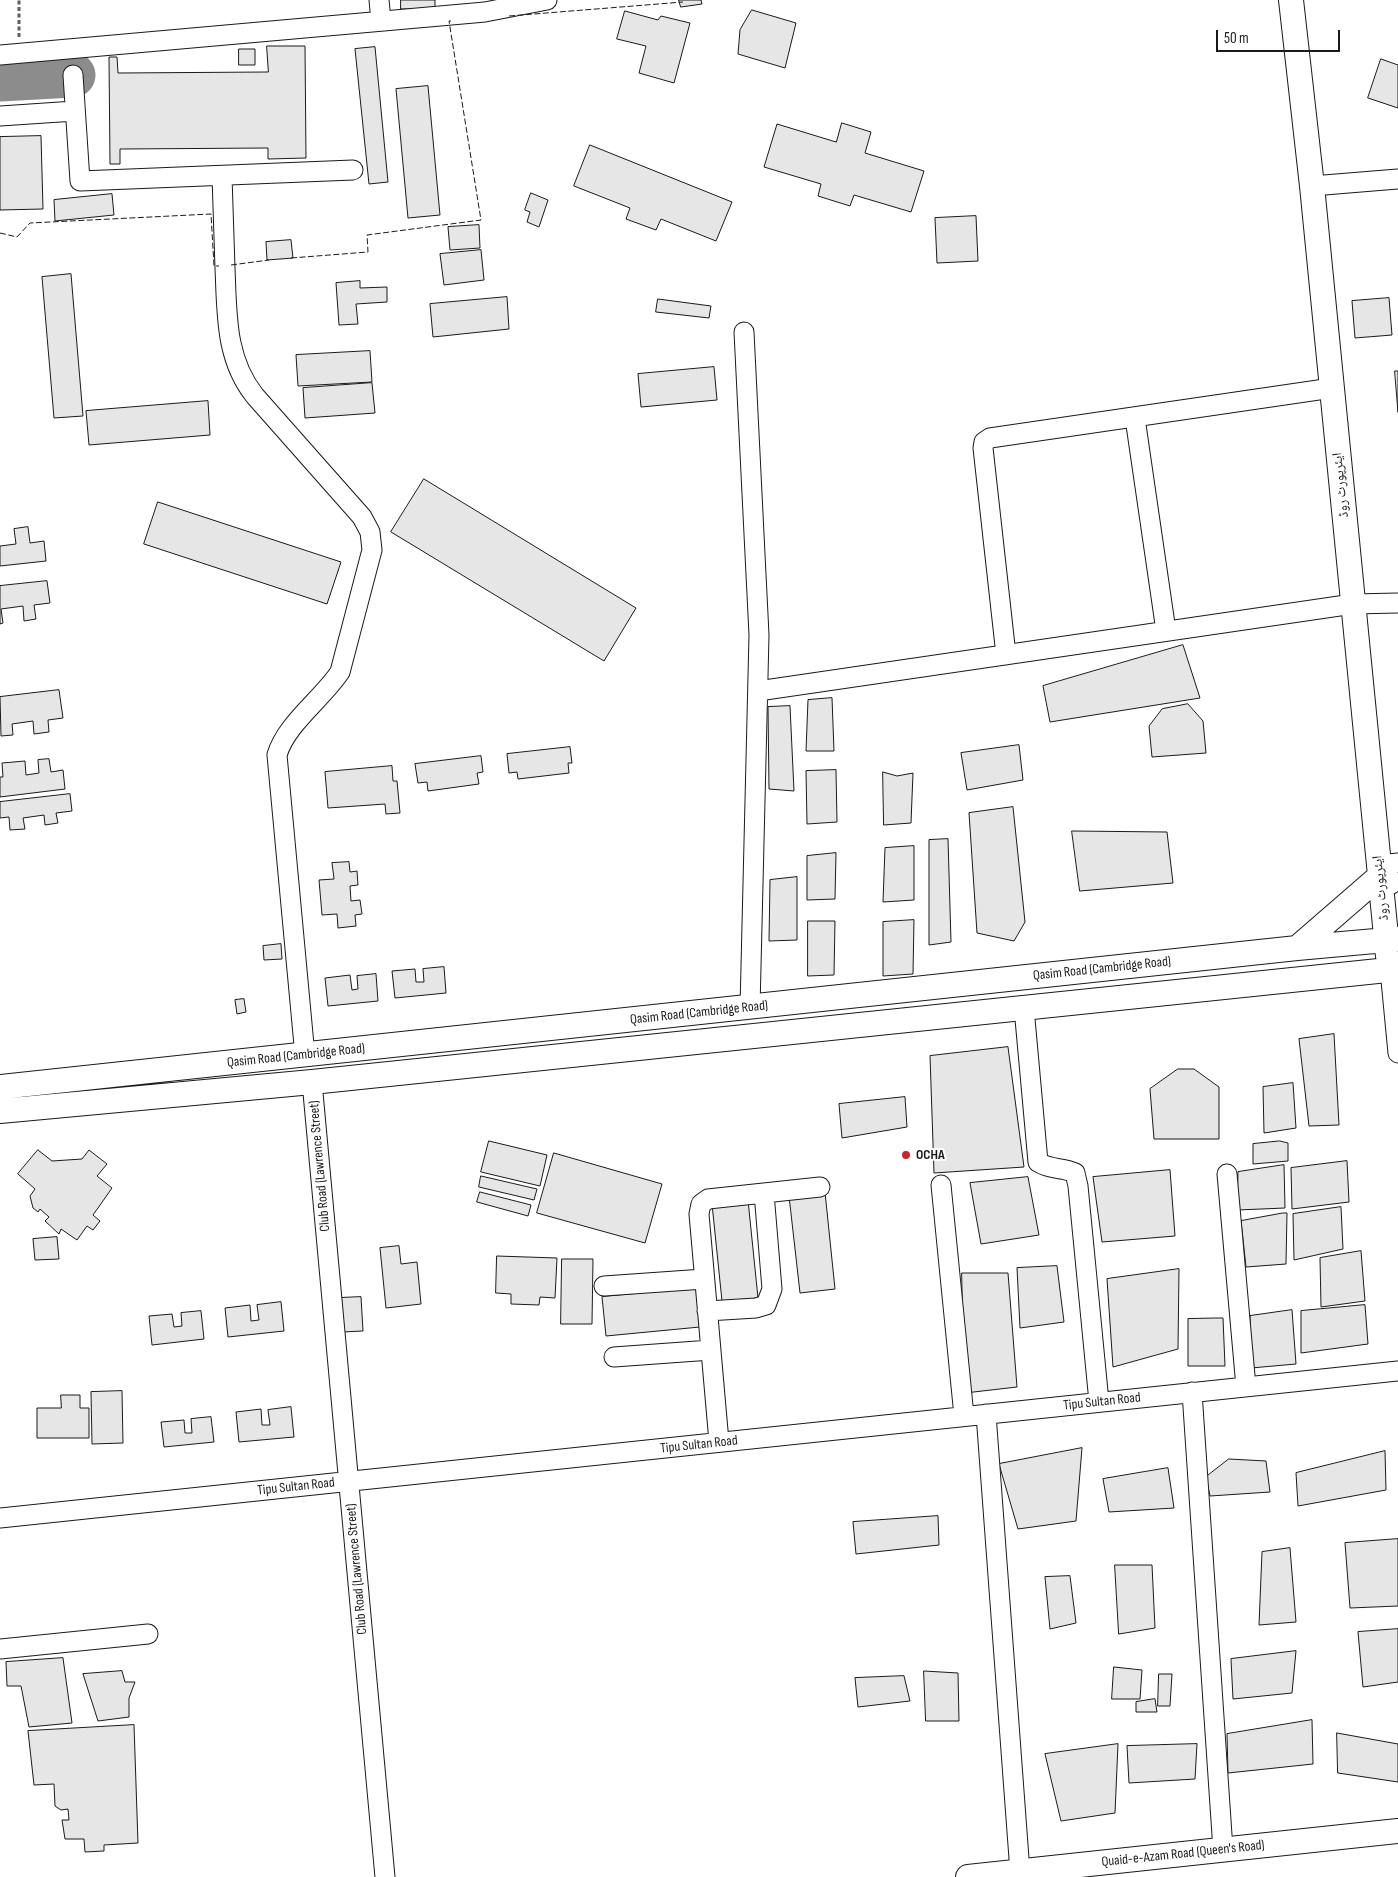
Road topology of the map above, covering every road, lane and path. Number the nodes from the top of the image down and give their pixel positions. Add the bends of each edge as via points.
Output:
1 (20, 0) edge
2 (379, 0) edge
3 (548, 0) edge
4 (1291, 0) edge
5 (381, 21) junction
6 (9, 54) edge
7 (73, 75) dead end
8 (75, 111) junction
9 (0, 116) edge
10 (353, 170) dead end
11 (222, 176) junction
12 (1398, 178) edge
13 (1312, 186) junction
14 (744, 332) dead end
15 (1332, 388) junction
16 (1135, 418) junction
17 (1398, 603) edge
18 (1353, 604) junction
19 (1166, 632) junction
20 (1006, 655) junction
21 (758, 691) junction
22 (1389, 872) edge
23 (1392, 940) edge
24 (1297, 948) junction
25 (1394, 969) edge
26 (750, 1008) junction
27 (1024, 1008) junction
28 (1398, 1053) edge
29 (305, 1056) junction
30 (312, 1082) junction
31 (0, 1087) edge
32 (0, 1111) edge
33 (1227, 1174) dead end
34 (941, 1185) dead end
35 (820, 1187) dead end
36 (764, 1193) junction
37 (704, 1279) junction
38 (604, 1286) dead end
39 (707, 1311) junction
40 (710, 1350) junction
41 (614, 1357) dead end
42 (1398, 1371) edge
43 (1246, 1387) junction
44 (1192, 1392) junction
45 (1099, 1402) junction
46 (986, 1414) junction
47 (964, 1416) junction
48 (719, 1442) junction
49 (348, 1482) junction
50 (0, 1518) edge
51 (148, 1634) dead end
52 (0, 1649) edge
53 (1398, 1831) edge
54 (1223, 1850) junction
55 (1020, 1872) junction
56 (385, 1877) edge
57 (968, 1877) edge

1 - 6 path
2 - 5 street
3 - 5 street via 484,12
4 - 13 main road, ایئرپورٹ روڈ
5 - 6 street
7 - 8 street
8 - 9 street
8 - 11 street via 80,180
10 - 11 street
11 - 29 street via 228,329 234,359 244,383 362,518 370,532 372,550 340,672 281,741 277,754
12 - 13 street
13 - 15 main road, ایئرپورٹ روڈ
14 - 21 street via 759,635
15 - 16 street
15 - 18 main road, ایئرپورٹ روڈ
16 - 19 street
16 - 20 street via 990,438 984,442
17 - 18 street
18 - 19 street
18 - 22 main road, ایئرپورٹ روڈ
19 - 20 street
20 - 21 street
21 - 26 street
22 - 23 main road, ایئرپورٹ روڈ
22 - 24 main road
23 - 24 main road, Qasim Road (Cambridge Road)
23 - 25 main road, ایئرپورٹ روڈ
24 - 26 main road, Qasim Road (Cambridge Road)
25 - 27 main road, Qasim Road (Cambridge Road)
25 - 28 street
26 - 29 main road, Qasim Road (Cambridge Road)
27 - 30 main road, Qasim Road (Cambridge Road)
27 - 45 street via 1038,1162 1046,1167 1075,1173 1078,1186
29 - 31 main road, Qasim Road (Cambridge Road)
30 - 32 main road, Qasim Road (Cambridge Road)
30 - 49 street, Club Road (Lawrence Street)
33 - 43 street
34 - 47 street
35 - 36 street
36 - 37 street via 708,1199 701,1204
36 - 39 street via 772,1289 766,1304 756,1308
37 - 38 street
37 - 39 street
39 - 40 street
40 - 41 street
40 - 48 street
42 - 43 street, Tipu Sultan Road
43 - 44 street, Tipu Sultan Road
44 - 45 street, Tipu Sultan Road
44 - 54 street
45 - 46 street, Tipu Sultan Road
46 - 47 street, Tipu Sultan Road
46 - 55 street
47 - 48 street, Tipu Sultan Road
48 - 49 street, Tipu Sultan Road
49 - 50 street, Tipu Sultan Road
49 - 56 street, Club Road (Lawrence Street)
51 - 52 street
53 - 54 main road, Quaid-e-Azam Road (Queen's Road)
54 - 55 main road, Quaid-e-Azam Road (Queen's Road)
55 - 57 main road, Quaid-e-Azam Road (Queen's Road)

